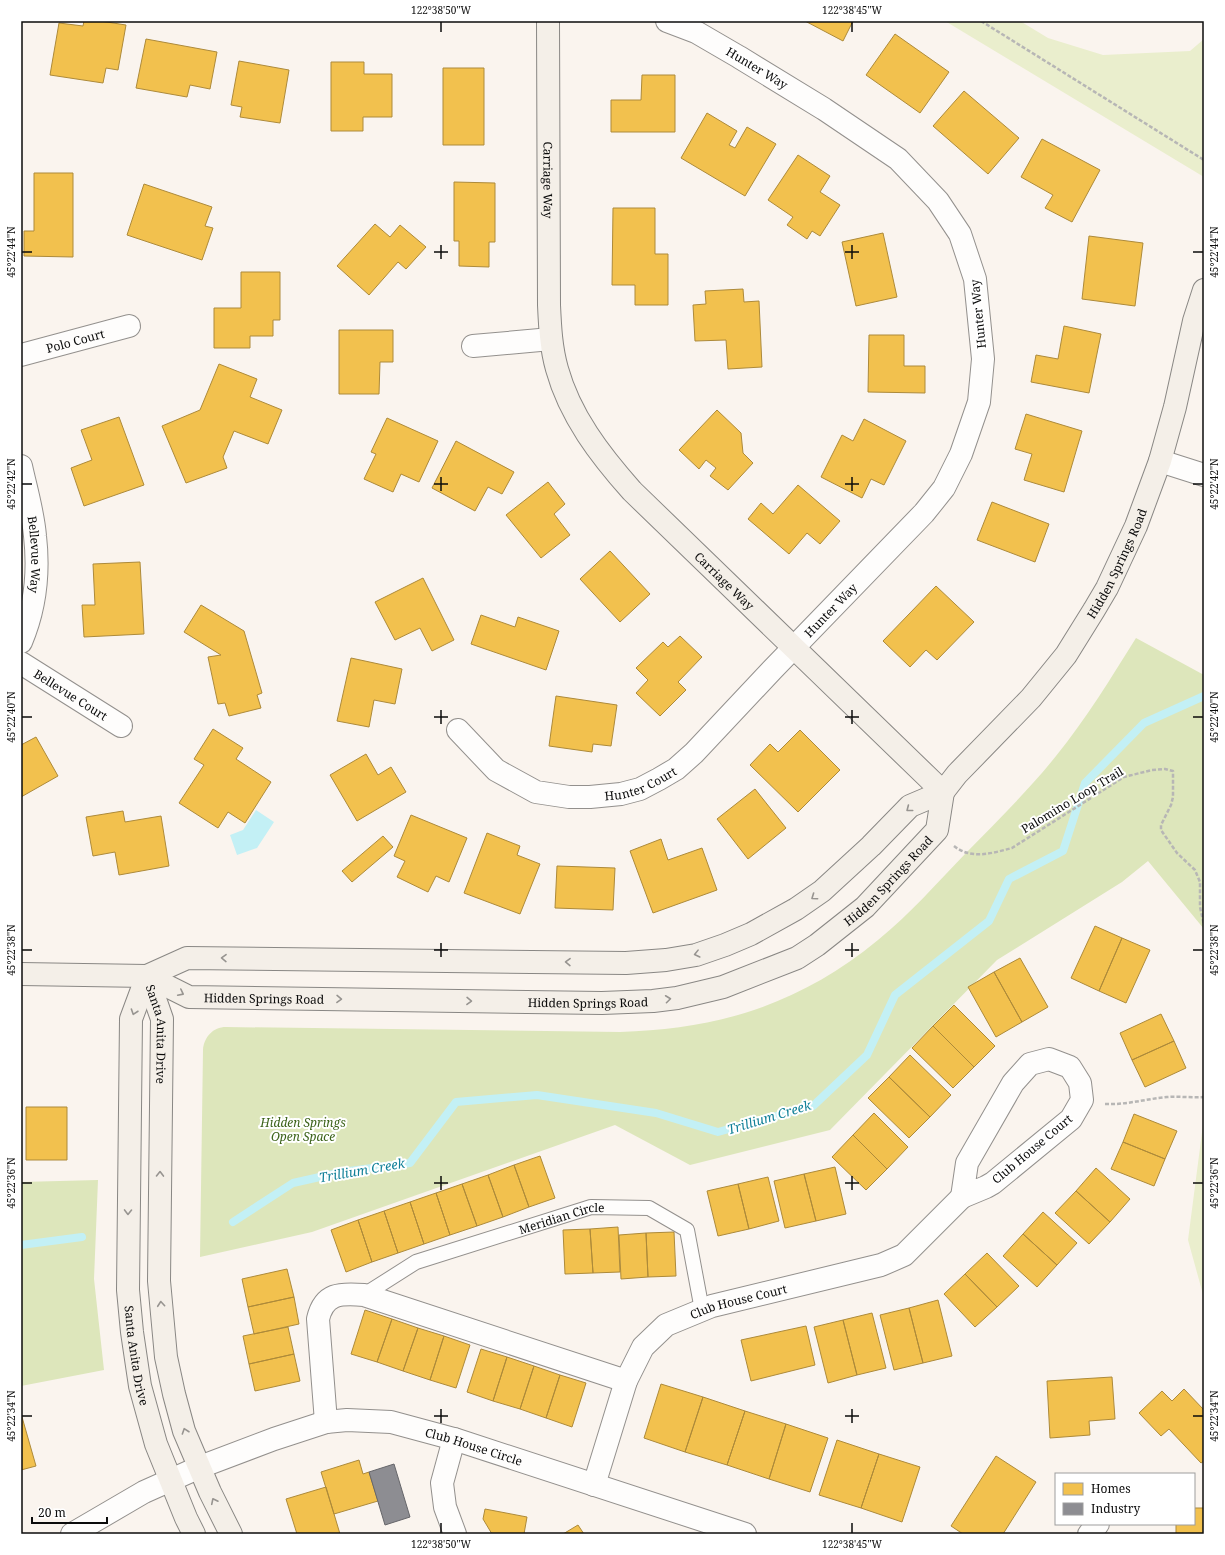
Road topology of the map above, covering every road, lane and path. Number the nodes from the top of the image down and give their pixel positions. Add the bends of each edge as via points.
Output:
1 (548, 21) edge
2 (667, 21) edge
3 (981, 21) edge
4 (1204, 160) edge
5 (1204, 290) edge
6 (129, 326) dead end
7 (551, 339) junction
8 (473, 346) dead end
9 (21, 355) edge
10 (1160, 461) junction
11 (21, 466) edge
12 (1204, 475) edge
13 (21, 642) edge
14 (793, 647) junction
15 (21, 663) edge
16 (121, 726) dead end
17 (458, 730) dead end
18 (943, 792) junction
19 (953, 845) dead end
20 (1200, 882) junction
21 (1204, 882) edge
22 (1204, 925) edge
23 (21, 974) edge
24 (147, 976) junction
25 (1204, 1097) edge
26 (1082, 1100) junction
27 (962, 1197) junction
28 (364, 1295) junction
29 (702, 1310) junction
30 (626, 1381) junction
31 (326, 1422) junction
32 (454, 1439) junction
33 (200, 1467) junction
34 (170, 1480) junction
35 (594, 1485) junction
36 (1097, 1525) edge
37 (72, 1534) edge
38 (194, 1534) edge
39 (231, 1534) edge
40 (455, 1534) edge
41 (745, 1534) edge
42 (1089, 1534) edge

1 - 7 main road, Carriage Way via 548,305
2 - 14 street, Hunter Way via 696,32 739,57 824,109 898,159 938,201 960,234 975,279 982,359 979,402 961,454 944,488 924,513
3 - 4 path
5 - 10 main road, Hidden Springs Road
6 - 9 street, Polo Court
7 - 8 street
7 - 14 main road, Carriage Way via 557,370 570,404 604,458 638,497
10 - 12 street
10 - 18 main road, Hidden Springs Road via 1123,556 1066,655 1031,698 957,774
11 - 13 street, Bellevue Way via 36,537 34,595 28,626
14 - 17 street, Hunter Court via 676,769 640,789 621,794 569,797 536,792 496,770
14 - 18 main road, Carriage Way
15 - 16 street, Bellevue Court
18 -> 24 main road, Hidden Springs Road via 910,806 822,891 796,909 752,934 696,955 626,962 188,958
24 -> 18 main road, Hidden Springs Road via 189,997 554,1003 677,998 723,987 797,958 843,925 865,907 937,830
19 - 20 path, Palomino Loop Trail via 961,852 975,855 1012,848 1124,777 1165,769 1173,771 1173,797 1161,830 1177,853 1195,870
20 - 21 path
20 - 22 path via 1200,907
23 - 24 main road, Hidden Springs Road
33 -> 24 main road, Santa Anita Drive via 184,1431 166,1358 159,1281 162,1019
24 -> 34 main road, Santa Anita Drive via 131,1019 128,1290 140,1386 156,1444
25 - 26 path via 1168,1097 1118,1105 1096,1104
26 - 27 street, Club House Court via 1071,1119 1016,1164 986,1187
26 - 27 street via 1080,1083 1070,1066 1049,1059 1030,1064 1013,1083 967,1163
27 - 29 street, Club House Court via 904,1255 882,1265
28 - 29 lane, Meridian Circle via 416,1262 591,1206 649,1208 687,1230
28 - 30 street
28 - 31 street via 335,1296 326,1300 320,1308 318,1319
29 - 30 street, Club House Court via 666,1325 643,1347
30 - 35 street, Club House Court
31 - 32 street, Club House Circle via 391,1422
31 - 33 street, Club House Circle
32 - 35 street, Club House Circle
32 - 40 street via 442,1483 445,1507
33 - 34 street, Club House Circle
39 -> 33 main road, Santa Anita Drive
34 - 37 street, Club House Circle via 144,1492
34 - 38 main road, Santa Anita Drive
35 - 41 street, Club House Circle
36 - 42 street

